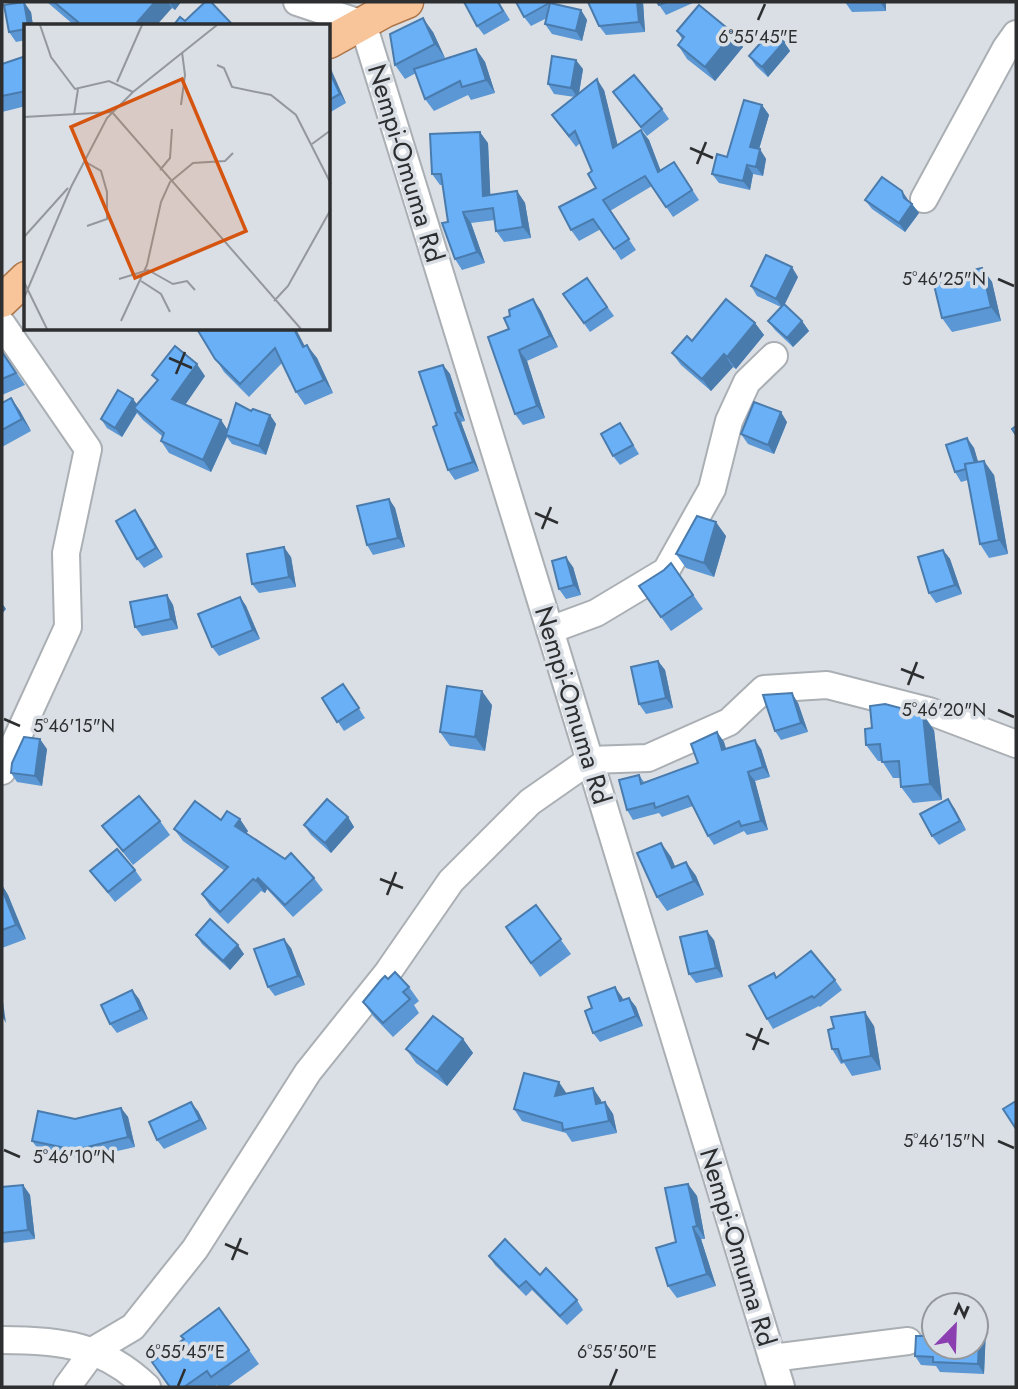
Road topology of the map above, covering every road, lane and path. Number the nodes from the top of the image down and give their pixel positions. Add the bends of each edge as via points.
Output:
1 (298, 2) edge
2 (407, 2) edge
3 (363, 24) junction
4 (1016, 34) edge
5 (331, 42) edge
6 (924, 199) dead end
7 (24, 280) edge
8 (2, 301) edge
9 (2, 324) edge
10 (774, 356) dead end
11 (551, 630) junction
12 (1016, 744) edge
13 (590, 760) junction
14 (2, 771) edge
15 (2, 1340) edge
16 (908, 1341) dead end
17 (94, 1350) junction
18 (772, 1359) junction
19 (67, 1387) edge
20 (147, 1387) edge
21 (781, 1387) edge

1 - 3 street
2 - 3 main road
3 - 5 main road
3 - 11 street, Nempi-Omuma Rd
4 - 6 street
7 - 8 main road
9 - 14 street via 88,449 66,554 68,627
10 - 11 street via 747,382 729,421 712,489 666,571 596,613
11 - 13 street, Nempi-Omuma Rd
12 - 13 street via 929,711 827,685 764,689 729,722 648,758
13 - 17 street via 530,802 451,881 388,972 308,1072 195,1249 133,1327
13 - 18 street, Nempi-Omuma Rd
15 - 17 street via 37,1340
16 - 18 street
17 - 19 street
17 - 20 street via 129,1369
18 - 21 street, Nempi-Omuma Rd

